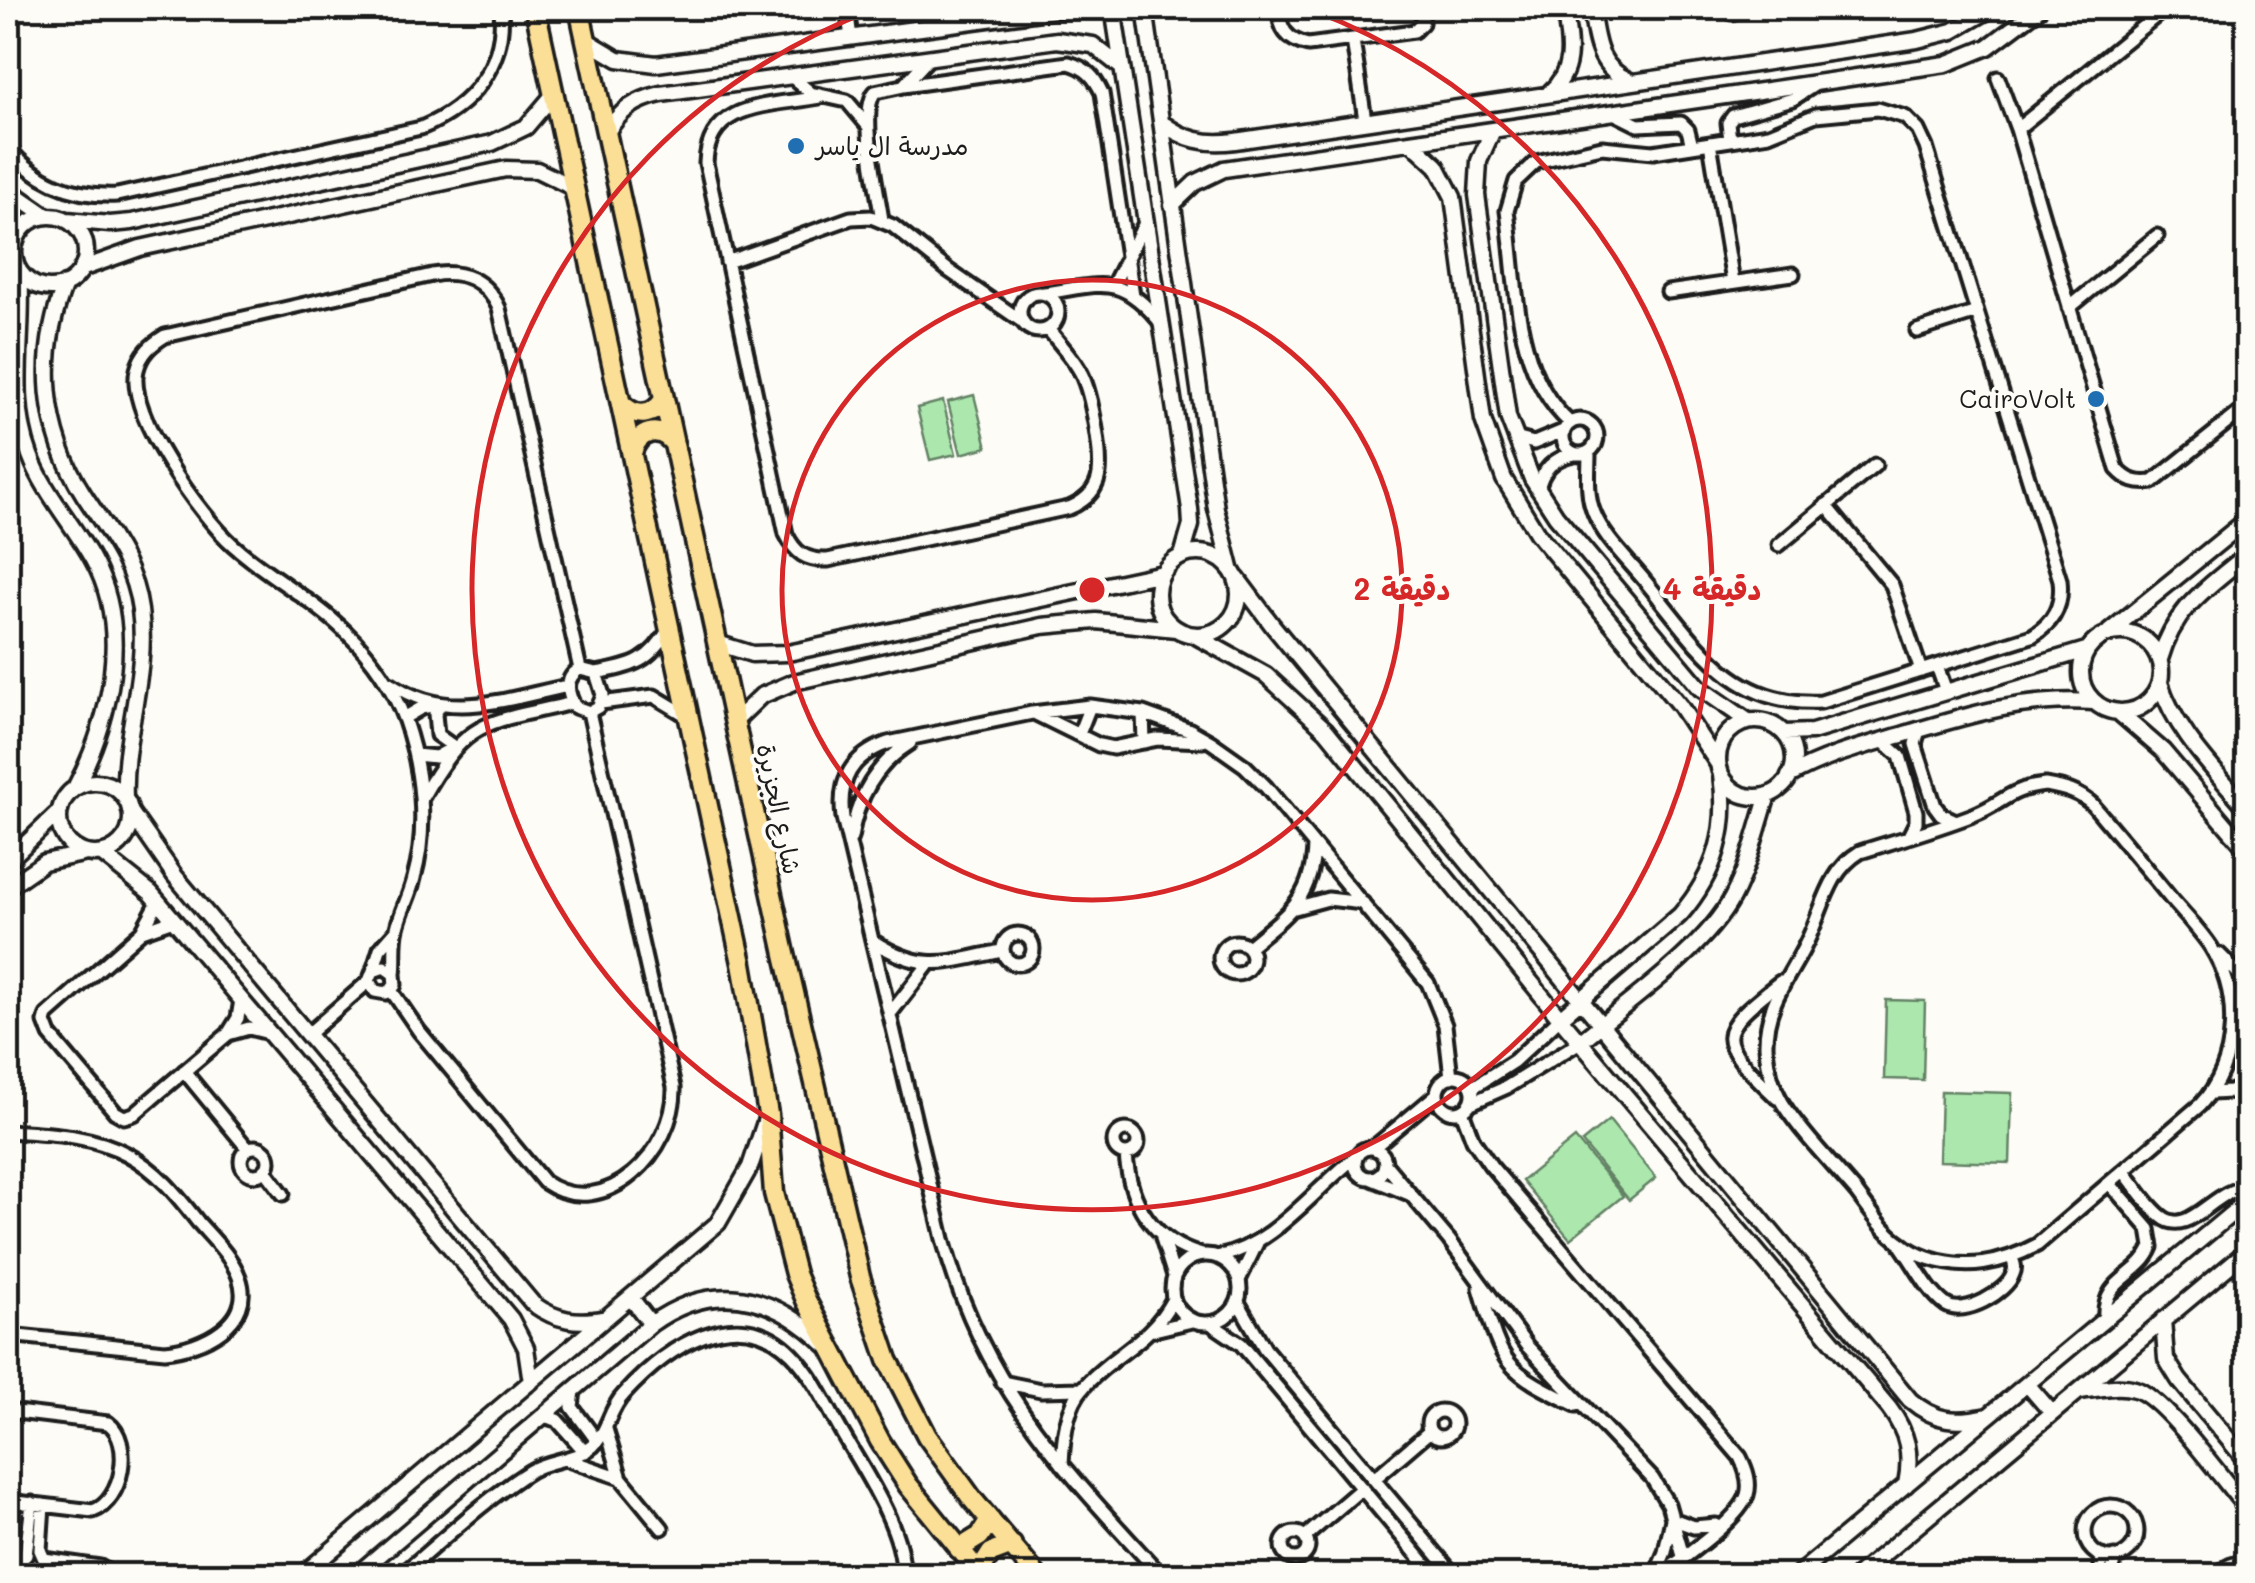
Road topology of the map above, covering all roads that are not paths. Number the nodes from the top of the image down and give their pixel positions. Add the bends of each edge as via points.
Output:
1 (501, 8) edge
2 (535, 8) edge
3 (579, 8) edge
4 (847, 8) edge
5 (1070, 8) edge
6 (1114, 8) edge
7 (1144, 8) edge
8 (1278, 8) edge
9 (1424, 8) edge
10 (1564, 8) edge
11 (1591, 8) edge
12 (1993, 8) edge
13 (2040, 8) edge
14 (2166, 8) edge
15 (851, 38) junction
16 (586, 40) junction
17 (1354, 40) junction
18 (930, 57) junction
19 (1122, 67) junction
20 (792, 77) junction
21 (1998, 78) dead end
22 (1631, 82) junction
23 (1816, 84) junction
24 (902, 86) junction
25 (1549, 93) junction
26 (554, 94) junction
27 (820, 97) junction
28 (862, 110) junction
29 (1614, 113) junction
30 (1364, 120) junction
31 (1160, 122) junction
32 (1492, 130) junction
33 (2017, 130) junction
34 (606, 134) junction
35 (1730, 140) junction
36 (1411, 142) junction
37 (1710, 143) junction
38 (1692, 146) junction
39 (8, 148) edge
40 (8, 189) edge
41 (576, 189) junction
42 (1172, 205) junction
43 (46, 216) junction
44 (67, 220) junction
45 (882, 220) junction
46 (1146, 221) junction
47 (2157, 236) dead end
48 (11, 247) edge
49 (727, 262) junction
50 (1126, 262) junction
51 (81, 269) junction
52 (20, 272) junction
53 (1792, 274) dead end
54 (1733, 282) junction
55 (1114, 283) junction
56 (65, 284) junction
57 (1668, 292) dead end
58 (1044, 293) junction
59 (1133, 295) junction
60 (2069, 308) junction
61 (1977, 312) junction
62 (1023, 322) junction
63 (1164, 326) junction
64 (1048, 328) junction
65 (1917, 331) dead end
66 (18, 394) junction
67 (47, 395) junction
68 (664, 399) junction
69 (622, 404) junction
70 (2248, 406) edge
71 (1566, 427) junction
72 (1514, 438) junction
73 (674, 444) junction
74 (1589, 452) junction
75 (632, 453) junction
76 (1574, 454) junction
77 (1875, 464) dead end
78 (1538, 490) junction
79 (1826, 505) junction
80 (2248, 519) edge
81 (1779, 544) dead end
82 (2248, 554) edge
83 (1182, 556) junction
84 (1163, 573) junction
85 (1234, 573) junction
86 (670, 627) junction
87 (1176, 629) junction
88 (2108, 633) junction
89 (1194, 636) junction
90 (718, 643) junction
91 (2086, 650) junction
92 (2160, 659) junction
93 (1937, 666) junction
94 (580, 670) junction
95 (1921, 671) junction
96 (596, 673) junction
97 (386, 680) junction
98 (2160, 683) junction
99 (568, 686) junction
100 (1946, 692) junction
101 (2093, 702) junction
102 (572, 703) junction
103 (601, 703) junction
104 (440, 705) junction
105 (1090, 706) junction
106 (589, 712) junction
107 (2118, 712) junction
108 (1032, 713) junction
109 (1144, 713) junction
110 (689, 717) junction
111 (404, 718) junction
112 (1748, 721) junction
113 (734, 722) junction
114 (1919, 730) junction
115 (1784, 733) junction
116 (1079, 734) junction
117 (918, 738) junction
118 (1882, 740) junction
119 (1144, 742) junction
120 (1211, 742) junction
121 (454, 747) junction
122 (415, 754) junction
123 (1719, 769) junction
124 (1789, 776) junction
125 (75, 788) junction
126 (1768, 794) junction
127 (422, 798) junction
128 (128, 805) junction
129 (2248, 810) edge
130 (60, 811) junction
131 (1956, 821) junction
132 (1908, 836) junction
133 (850, 842) junction
134 (1314, 845) junction
135 (2248, 851) edge
136 (94, 854) junction
137 (8, 861) edge
138 (1311, 878) junction
139 (8, 887) edge
140 (1328, 899) junction
141 (158, 902) junction
142 (1362, 903) junction
143 (1295, 908) junction
144 (174, 920) junction
145 (142, 931) junction
146 (395, 932) junction
147 (873, 941) junction
148 (2210, 946) junction
149 (1248, 947) dead end
150 (1002, 951) dead end
151 (928, 965) junction
152 (394, 974) junction
153 (371, 976) junction
154 (1787, 976) junction
155 (2248, 983) edge
156 (392, 990) junction
157 (241, 1000) junction
158 (1581, 1000) junction
159 (890, 1014) junction
160 (1560, 1018) junction
161 (1601, 1024) junction
162 (268, 1033) junction
163 (228, 1034) junction
164 (307, 1034) junction
165 (1580, 1042) junction
166 (184, 1072) junction
167 (1451, 1077) junction
168 (2248, 1084) edge
169 (1472, 1088) junction
170 (2212, 1092) junction
171 (1436, 1095) junction
172 (1784, 1104) junction
173 (1466, 1107) junction
174 (768, 1114) junction
175 (8, 1131) edge
176 (1373, 1148) junction
177 (248, 1149) junction
178 (1126, 1154) dead end
179 (1357, 1156) junction
180 (1386, 1164) junction
181 (265, 1170) junction
182 (2124, 1172) junction
183 (1368, 1178) junction
184 (1326, 1184) junction
185 (2110, 1184) junction
186 (2248, 1188) edge
187 (284, 1194) dead end
188 (1412, 1196) junction
189 (2248, 1200) edge
190 (1160, 1234) junction
191 (1259, 1241) junction
192 (1898, 1242) junction
193 (2248, 1250) edge
194 (1202, 1255) junction
195 (1217, 1257) junction
196 (2012, 1258) junction
197 (1174, 1276) junction
198 (1477, 1279) junction
199 (1239, 1280) junction
200 (520, 1289) junction
201 (630, 1298) junction
202 (1173, 1299) junction
203 (1238, 1302) junction
204 (500, 1306) junction
205 (606, 1318) junction
206 (2106, 1318) junction
207 (1192, 1320) junction
208 (2164, 1320) junction
209 (1210, 1323) junction
210 (651, 1324) junction
211 (1514, 1329) junction
212 (1154, 1330) junction
213 (8, 1335) edge
214 (1494, 1337) junction
215 (832, 1350) junction
216 (1546, 1368) junction
217 (531, 1382) junction
218 (1002, 1382) junction
219 (2026, 1384) junction
220 (1534, 1385) junction
221 (1081, 1388) junction
222 (574, 1390) junction
223 (2080, 1391) junction
224 (1584, 1409) junction
225 (8, 1411) edge
226 (2052, 1413) junction
227 (543, 1416) junction
228 (1988, 1416) junction
229 (606, 1428) junction
230 (1430, 1432) dead end
231 (597, 1441) junction
232 (585, 1452) junction
233 (564, 1459) junction
234 (1062, 1464) junction
235 (2248, 1464) edge
236 (621, 1478) junction
237 (1374, 1478) junction
238 (1906, 1484) junction
239 (1362, 1488) junction
240 (8, 1500) edge
241 (38, 1504) junction
242 (2248, 1510) edge
243 (1672, 1518) junction
244 (1729, 1518) junction
245 (990, 1520) junction
246 (662, 1528) dead end
247 (1305, 1537) dead end
248 (1012, 1545) junction
249 (959, 1548) junction
250 (1683, 1556) junction
251 (2108, 1557) junction
252 (8, 1561) edge
253 (2248, 1564) edge
254 (980, 1574) edge
255 (1178, 1575) edge
256 (115, 1576) edge
257 (301, 1576) edge
258 (355, 1576) edge
259 (400, 1576) edge
260 (902, 1576) edge
261 (1037, 1576) edge
262 (1165, 1576) edge
263 (1435, 1576) edge
264 (1455, 1576) edge
265 (1658, 1576) edge
266 (1796, 1576) edge
267 (1857, 1576) edge
268 (2100, 1576) edge
269 (2112, 1576) edge
270 (2217, 1576) edge

1 - 39 street via 501,38 482,84 465,104 421,128 99,196 62,189 26,168
2 - 26 main road
3 - 16 main road, شارع الجزيرة
4 - 15 street
5 - 15 street
6 - 19 street
7 - 31 street
8 - 17 street via 1284,33 1294,42
9 - 17 street via 1414,31
10 - 25 street via 1570,63
11 - 22 street via 1602,58
12 - 22 street via 1953,31 1917,40
13 - 23 street via 1968,57
14 - 33 street
15 - 16 street via 656,64 618,59
16 - 34 main road, شارع الجزيرة
17 - 30 street
18 - 19 street via 1075,40
18 - 20 street
18 - 24 street
19 - 46 street
20 - 27 street
20 - 34 street via 644,98 615,118
21 - 33 street
22 - 25 street
23 - 29 street
23 - 35 street via 1793,99 1733,116
24 - 28 street via 874,92
24 - 50 street via 1068,63 1084,68 1102,92
25 - 30 street
26 - 41 main road
26 - 44 street via 526,127 492,143 132,222
27 - 28 street via 838,97
27 - 49 street via 734,114 713,132 706,163
28 - 45 street
29 - 32 street
29 - 38 street via 1638,125 1681,122
30 - 31 street via 1219,144 1188,138
31 - 42 street
32 - 36 street
32 - 72 street via 1479,162 1477,195
33 - 60 street
34 - 68 main road, شارع الجزيرة
35 - 37 street
35 - 61 street via 1823,114 1878,109 1905,117 1926,147
36 - 42 street via 1224,169 1195,182
36 - 123 street via 1438,166 1453,197 1483,420 1504,479 1537,533 1680,706
37 - 38 street
37 - 54 street
38 - 71 street via 1553,155 1528,167 1512,188 1507,210 1527,358
40 - 43 street
41 - 51 street via 537,170 506,169 140,248
41 - 69 main road
42 - 85 street via 1216,509
43 - 44 street
43 - 48 street via 20,232
44 - 51 street via 82,236
45 - 49 street via 850,218
45 - 62 street
46 - 50 street
46 - 63 street
47 - 60 street
48 - 52 street
49 - 64 street via 786,534 801,556 814,560 1068,508 1091,494 1100,468 1086,383
50 - 55 street
50 - 59 street
51 - 56 street
52 - 56 street via 45,288
52 - 66 street
53 - 54 street
54 - 57 street
55 - 58 street
55 - 59 street
56 - 67 street via 49,339
58 - 62 street via 1026,298
58 - 64 street via 1058,306
59 - 63 street
60 - 70 street via 2117,469 2126,479 2153,482
61 - 65 street
61 - 93 street via 2060,580 2060,598 2048,624 2032,636
62 - 64 street via 1034,330
63 - 83 street via 1190,509
66 - 67 street
66 - 125 street via 31,457 95,562 111,608 110,680 98,735
67 - 128 street via 60,448 125,557 140,607 142,659 125,760
68 - 69 main road via 648,414
68 - 73 main road, شارع الجزيرة
69 - 75 main road
71 - 72 street via 1534,443
71 - 74 street via 1584,420 1593,426 1597,440
71 - 76 street via 1564,444
72 - 78 street
73 - 75 main road via 650,432
73 - 90 main road, شارع الجزيرة
74 - 76 street
74 - 95 street via 1590,502 1602,529 1736,682 1780,700 1821,702
75 - 86 main road
76 - 78 street via 1548,466
77 - 79 street
78 - 112 street via 1700,688
79 - 81 street
79 - 95 street via 1888,578
80 - 88 street
82 - 92 street via 2179,614
83 - 84 street
83 - 85 street via 1208,554
84 - 87 street via 1157,598
84 - 90 street via 788,653 752,654
85 - 89 street via 1239,602 1228,624
85 - 158 street
86 - 96 street via 643,660
86 - 110 main road
87 - 89 street
87 - 113 street via 1096,621 1042,626 794,682 760,696
88 - 91 street
88 - 92 street via 2134,633
89 - 160 street via 1266,675 1308,710
90 - 113 main road, شارع الجزيرة
91 - 100 street
91 - 101 street via 2080,677
92 - 98 street
93 - 95 street
93 - 100 street
94 - 96 street
94 - 97 street via 499,308 478,281 444,273 152,344 136,372 136,388 185,490 232,544 348,634
94 - 99 street
96 - 103 street
97 - 104 street
97 - 111 street
98 - 107 street via 2144,705
98 - 129 street via 2185,734
99 - 102 street
99 - 104 street via 480,705
100 - 115 street via 1812,732
101 - 107 street
101 - 114 street via 2016,703
102 - 106 street
102 - 121 street via 484,725
103 - 106 street
103 - 110 street via 654,696
104 - 111 street
104 - 121 street via 437,735
105 - 108 street
105 - 109 street
105 - 116 street
106 - 156 street via 674,1088 662,1141 601,1193 556,1190 418,1031
107 - 135 street via 2163,751
108 - 116 street
108 - 117 street
109 - 119 street
109 - 120 street
110 - 174 main road
111 - 122 street
112 - 115 street
112 - 123 street via 1724,737
113 - 245 main road, شارع الجزيرة via 872,1320 927,1436
114 - 118 street
114 - 131 street via 1915,744 1935,806
115 - 124 street via 1794,761
116 - 119 street via 1113,748
117 - 133 street via 870,781
117 - 133 street via 869,750 854,762 840,799
118 - 124 street
118 - 132 street via 1900,756 1916,812
119 - 120 street
120 - 134 street via 1245,766
121 - 122 street via 436,757
121 - 127 street
122 - 127 street
123 - 126 street via 1736,791
123 - 158 street via 1724,818 1706,880 1680,915
124 - 126 street
125 - 128 street via 102,783
125 - 130 street
126 - 161 street via 1742,873 1716,922
127 - 146 street via 418,863
128 - 136 street via 125,838
128 - 164 street via 174,876
130 - 136 street via 65,838
130 - 137 street
131 - 132 street
131 - 148 street via 2026,787 2082,795
132 - 154 street via 1860,852 1838,870
133 - 147 street
134 - 138 street
134 - 142 street
136 - 139 street via 58,856
136 - 141 street via 128,872
138 - 140 street
138 - 143 street
140 - 142 street
140 - 143 street
141 - 144 street
141 - 145 street
142 - 167 street via 1438,1003
143 - 149 street
144 - 145 street
144 - 157 street
145 - 166 street via 51,1010 46,1029 119,1116 134,1114
146 - 152 street
146 - 153 street via 380,949
147 - 151 street
147 - 159 street
148 - 155 street
148 - 170 street via 2232,1010 2228,1053
150 - 151 street
151 - 159 street
152 - 153 street via 384,967
152 - 156 street
153 - 156 street via 375,992
153 - 164 street
154 - 172 street via 1772,1007 1766,1047
154 - 172 street via 1739,1014 1729,1038 1734,1054
157 - 162 street
157 - 163 street
158 - 160 street
158 - 161 street
159 - 218 street via 953,1275
160 - 165 street
160 - 169 street via 1514,1061
161 - 165 street
161 - 228 street via 1910,1400 1946,1421
162 - 163 street via 249,1028
162 - 204 street
163 - 166 street
164 - 200 street
165 - 173 street
165 - 238 street via 1901,1424 1909,1454
166 - 177 street
167 - 169 street
167 - 171 street
168 - 170 street
169 - 173 street
170 - 182 street
171 - 173 street via 1448,1112
171 - 176 street
172 - 192 street
173 - 244 street via 1473,1140 1491,1166 1740,1457 1749,1484
174 - 201 street via 750,1167 718,1224
174 - 215 main road via 786,1247
175 - 213 street via 80,1137 140,1162 176,1194 231,1263 242,1289 226,1327 182,1350
176 - 179 street
176 - 180 street
177 - 181 street via 266,1152
177 - 181 street via 241,1162 245,1170
178 - 190 street via 1138,1206
179 - 183 street via 1356,1169
179 - 184 street
180 - 183 street
180 - 188 street
181 - 187 street
182 - 185 street
182 - 186 street via 2170,1222 2190,1220 2224,1192
183 - 184 street
183 - 188 street
184 - 191 street
185 - 196 street
185 - 206 street via 2149,1229 2152,1247 2109,1292
188 - 198 street
189 - 206 street
190 - 194 street
190 - 197 street
191 - 195 street
191 - 199 street
192 - 196 street via 1953,1264
192 - 196 street via 1952,1309 1972,1308 2006,1284 2014,1274
193 - 208 street
194 - 195 street
194 - 197 street
195 - 199 street
197 - 202 street
198 - 211 street
198 - 214 street
199 - 203 street
200 - 204 street
200 - 205 street via 548,1315 567,1321
201 - 205 street
201 - 210 street
202 - 207 street
202 - 212 street
203 - 209 street
203 - 237 street via 1265,1349
204 - 217 street via 520,1333
205 - 217 street
206 - 219 street
207 - 209 street
207 - 212 street
208 - 223 street
208 - 235 street via 2162,1343 2172,1369
209 - 239 street via 1241,1344
210 - 215 street via 702,1299 760,1301 786,1312
210 - 222 street
211 - 214 street
211 - 216 street
212 - 221 street
214 - 220 street via 1510,1366
215 - 249 main road via 908,1485
216 - 220 street
216 - 224 street
217 - 257 street
218 - 221 street via 1041,1390
218 - 234 street
219 - 226 street
219 - 228 street
220 - 224 street
221 - 234 street
222 - 227 street
222 - 231 street via 572,1407
223 - 226 street
223 - 242 street via 2133,1388 2155,1399
224 - 243 street via 1652,1478
225 - 241 street via 108,1423 123,1442 112,1500 93,1511
226 - 267 street
227 - 232 street via 556,1420
227 - 258 street
228 - 238 street
229 - 231 street
229 - 236 street
229 - 260 street via 623,1394 700,1334 741,1328 780,1342 825,1402 897,1536
230 - 237 street
231 - 232 street
232 - 233 street
233 - 236 street
233 - 259 street via 521,1477
234 - 262 street
236 - 246 street
237 - 264 street
238 - 266 street
239 - 247 street
239 - 263 street
240 - 241 street
241 - 252 street via 28,1551 20,1561
241 - 256 street via 44,1559 100,1567
243 - 244 street via 1706,1527
243 - 250 street
243 - 265 street
244 - 250 street
245 - 248 main road, شارع الجزيرة
245 - 249 main road via 976,1540
248 - 254 main road via 991,1553
248 - 261 main road, شارع الجزيرة
249 - 254 main road
250 - 265 street
251 - 251 street via 2130,1550 2137,1534 2133,1516 2119,1506 2101,1508 2088,1519 2088,1545
251 - 268 street
251 - 269 street
253 - 270 street via 2226,1566
255 - 262 street

